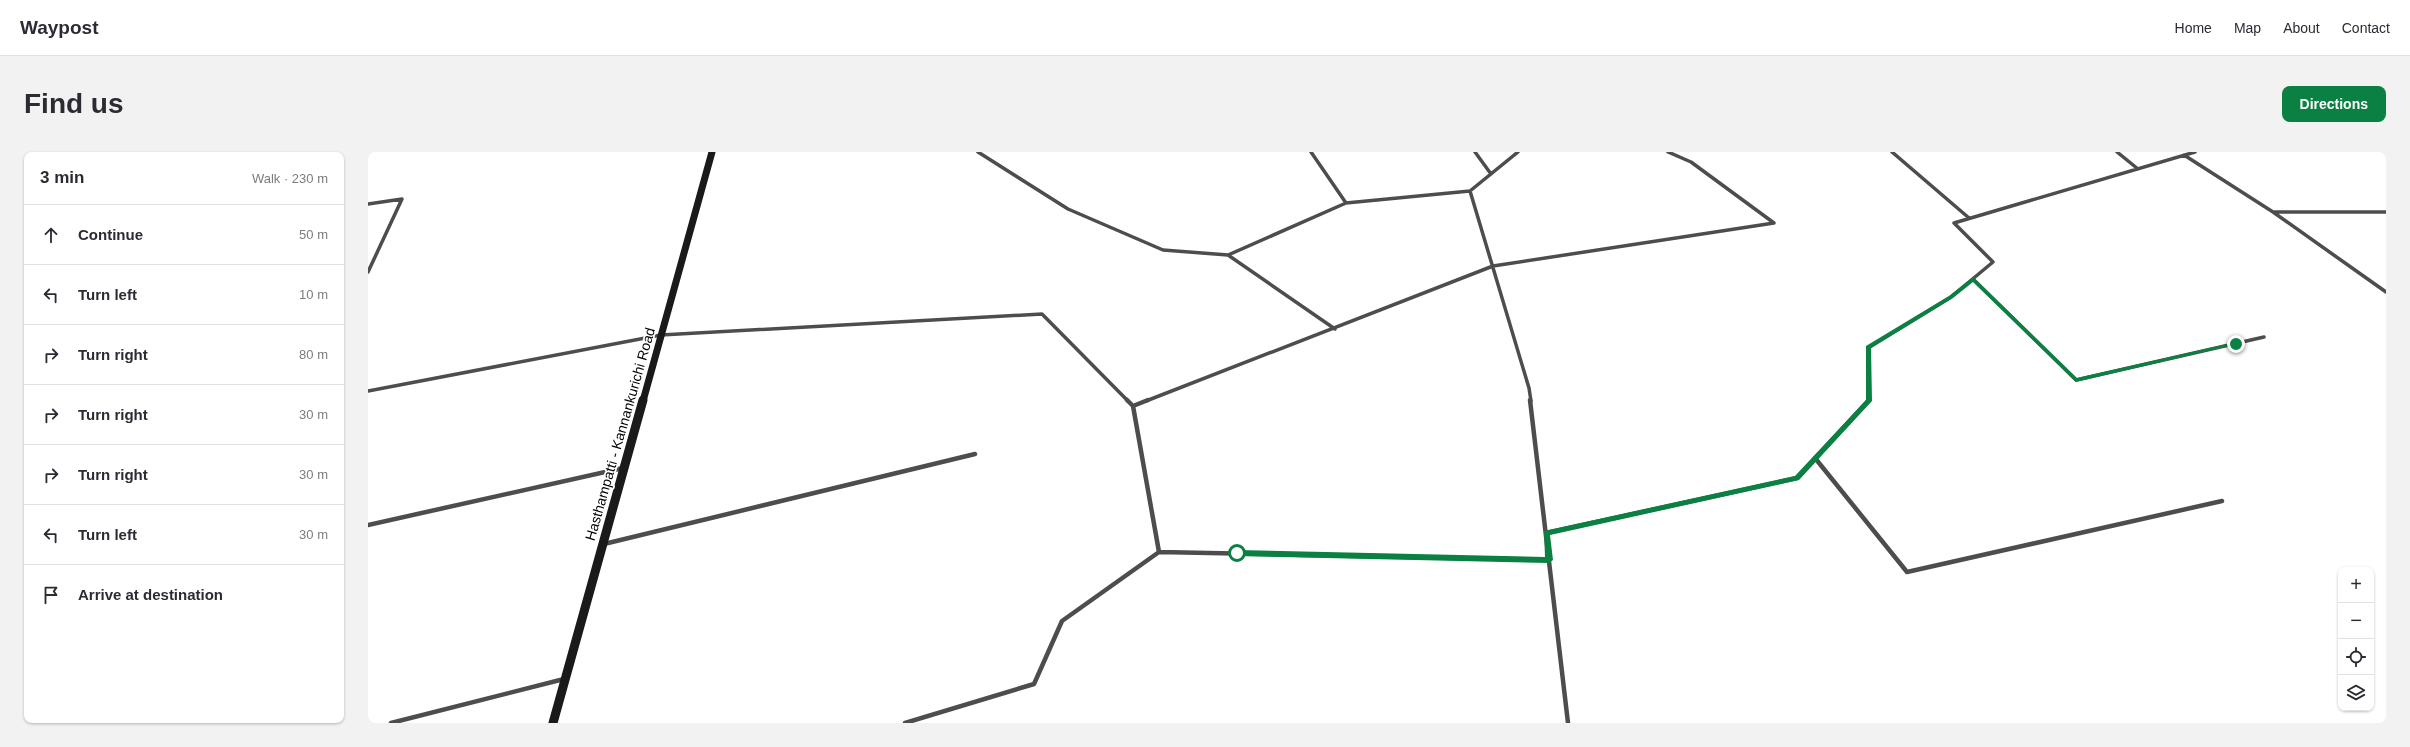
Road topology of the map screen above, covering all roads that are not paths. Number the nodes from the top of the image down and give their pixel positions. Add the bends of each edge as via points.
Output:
1 (712, 152) edge
2 (978, 152) edge
3 (1311, 152) edge
4 (1475, 152) edge
5 (1518, 152) edge
6 (1668, 152) edge
7 (1892, 152) edge
8 (2117, 152) edge
9 (2195, 152) edge
10 (2184, 155) junction
11 (2138, 169) junction
12 (1491, 174) junction
13 (1470, 191) junction
14 (1346, 203) junction
15 (368, 204) edge
16 (2273, 212) junction
17 (2386, 212) edge
18 (1969, 218) junction
19 (1228, 255) junction
20 (1492, 266) junction
21 (368, 272) edge
22 (1973, 279) junction
23 (2386, 292) edge
24 (1335, 329) junction
25 (661, 335) junction
26 (2264, 337) dead end
27 (368, 392) edge
28 (1133, 406) junction
29 (975, 454) dead end
30 (1815, 458) junction
31 (624, 468) junction
32 (2222, 500) dead end
33 (368, 525) edge
34 (1546, 533) junction
35 (602, 544) junction
36 (1159, 552) junction
37 (1549, 560) junction
38 (565, 678) junction
39 (391, 723) edge
40 (552, 723) edge
41 (905, 723) edge
42 (1568, 723) edge

1 - 25 main road, Hasthampatti - Kannankurichi Road
2 - 19 street via 1068,209 1164,250
3 - 14 street
4 - 12 street
5 - 12 street
6 - 20 street via 1691,162 1774,223
7 - 18 street
8 - 11 street
9 - 10 street
10 - 11 street
10 - 16 street
11 - 18 street
12 - 13 street
13 - 14 street
13 - 20 street
14 - 19 street
15 - 21 street via 402,199
16 - 17 street
16 - 23 street
18 - 22 street via 1954,223 1993,262
19 - 24 street
20 - 24 street
20 - 34 street via 1529,388
22 - 26 street via 2076,380
22 - 30 street via 1951,297 1868,348 1869,401
24 - 28 street
25 - 27 street
25 - 28 street via 1042,314
25 - 31 main road, Hasthampatti - Kannankurichi Road
28 - 36 street
29 - 35 street
30 - 32 street via 1907,572
30 - 34 street via 1797,478
31 - 33 street
31 - 35 main road, Hasthampatti - Kannankurichi Road
34 - 37 street
35 - 38 main road, Hasthampatti - Kannankurichi Road
36 - 37 street
36 - 41 street via 1062,621 1034,684
37 - 42 street
38 - 39 street
38 - 40 main road, Hasthampatti - Kannankurichi Road

